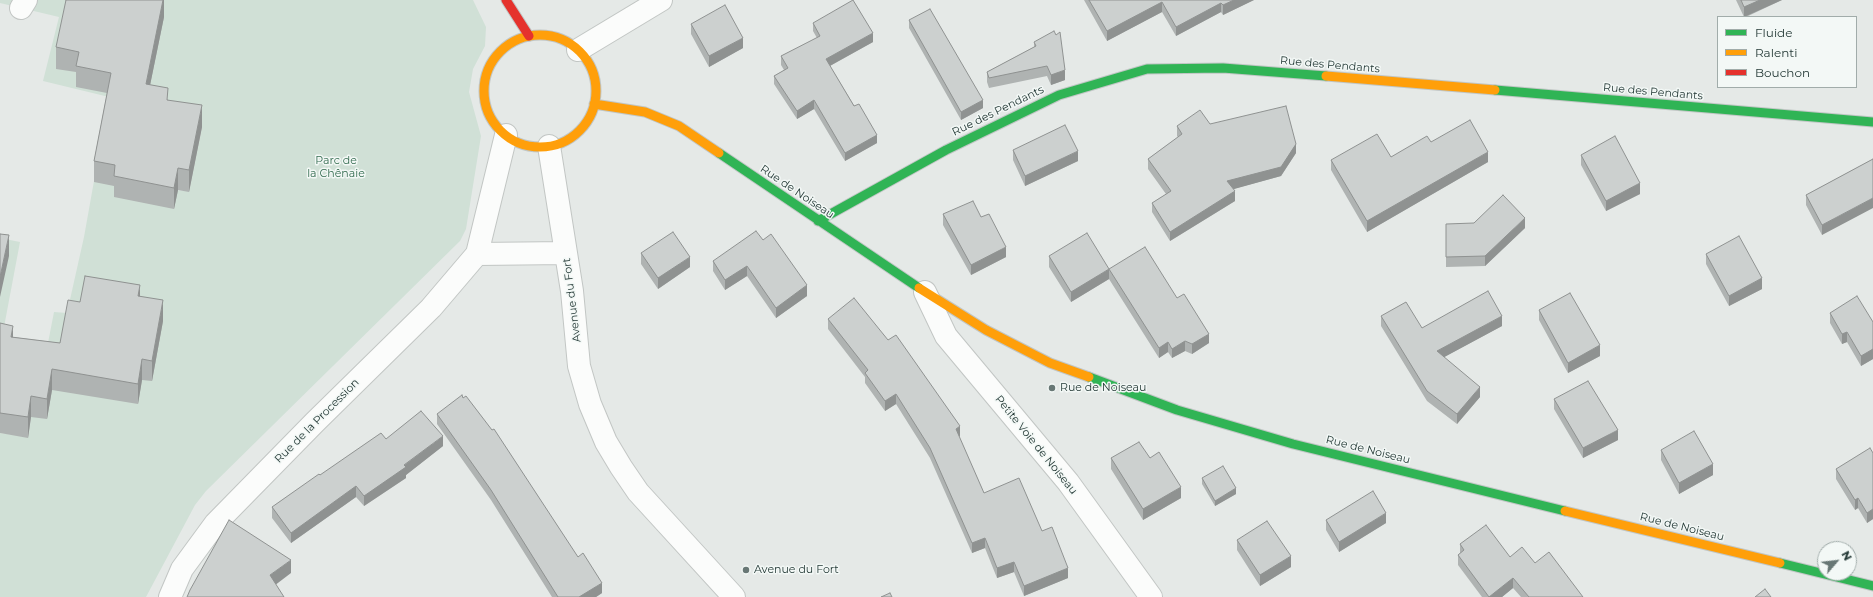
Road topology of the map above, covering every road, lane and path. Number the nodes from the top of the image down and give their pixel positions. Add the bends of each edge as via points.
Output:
1 (506, 0) edge
2 (661, 0) edge
3 (529, 36) junction
4 (578, 50) junction
5 (594, 104) junction
6 (1873, 122) edge
7 (506, 135) junction
8 (549, 146) junction
9 (818, 221) junction
10 (566, 253) junction
11 (477, 254) junction
12 (925, 292) junction
13 (1873, 586) edge
14 (170, 597) edge
15 (734, 597) edge
16 (1151, 597) edge

1 - 3 street
2 - 4 street
3 - 4 street via 546,35 564,40
3 - 7 street via 512,42 498,54 488,69 484,87 486,106 494,122
4 - 5 street via 588,61 594,75
5 - 8 street via 588,120 578,132 565,141
5 - 9 street, Rue de Noiseau via 645,112 679,126
6 - 9 street, Rue des Pendants via 1223,68 1147,69 1059,95 946,150
7 - 8 street via 519,143 534,147
7 - 11 street
8 - 10 street, Avenue du Fort
9 - 12 street, Rue de Noiseau
10 - 11 street
10 - 15 street, Avenue du Fort via 579,366 590,404 606,442 638,492
11 - 14 street, Rue de la Procession via 431,308 314,422 215,524 182,569
12 - 13 street, Rue de Noiseau via 986,330 1050,363 1177,410 1293,444
12 - 16 street, Petite Voie de Noiseau via 946,336 1068,482

